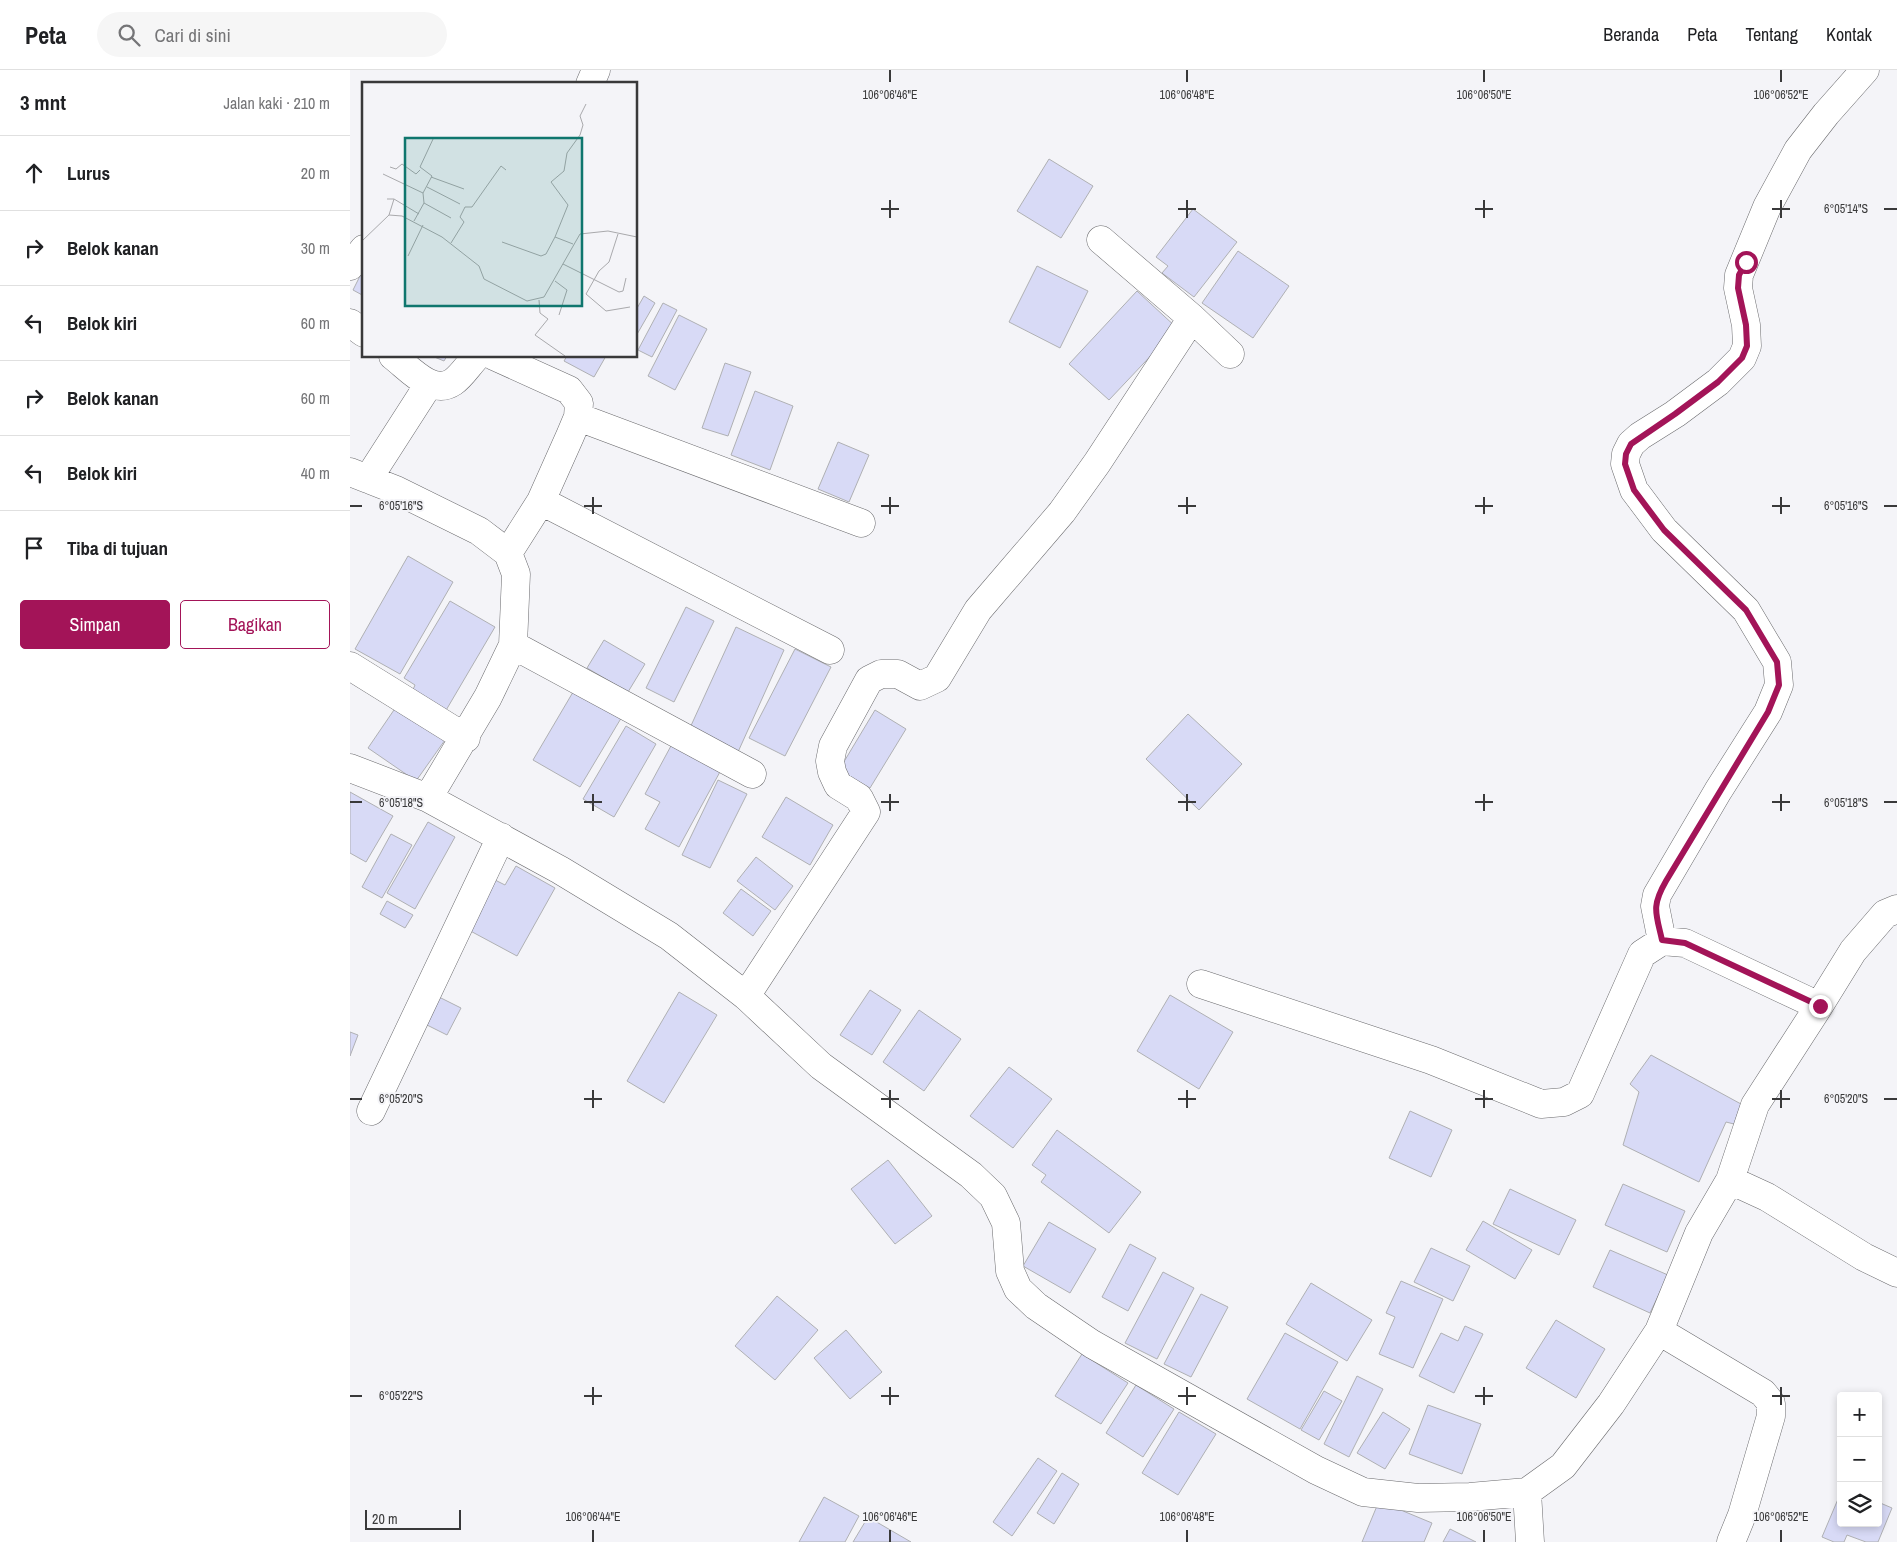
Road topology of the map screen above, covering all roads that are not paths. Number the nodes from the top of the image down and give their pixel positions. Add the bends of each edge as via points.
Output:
1 (596, 70) edge
2 (1865, 70) edge
3 (591, 82) edge
4 (1101, 240) dead end
5 (362, 251) edge
6 (350, 266) edge
7 (1192, 318) junction
8 (350, 322) edge
9 (362, 331) edge
10 (1230, 354) dead end
11 (396, 358) edge
12 (475, 358) edge
13 (498, 358) edge
14 (429, 384) junction
15 (578, 417) junction
16 (359, 476) edge
17 (541, 501) junction
18 (861, 523) dead end
19 (508, 553) junction
20 (513, 645) junction
21 (830, 650) dead end
22 (350, 666) edge
23 (466, 738) junction
24 (350, 768) edge
25 (752, 774) dead end
26 (428, 798) junction
27 (501, 837) junction
28 (1897, 909) edge
29 (1662, 940) junction
30 (1201, 984) dead end
31 (746, 996) junction
32 (1820, 1006) junction
33 (371, 1112) dead end
34 (1730, 1180) junction
35 (1897, 1273) edge
36 (1659, 1331) junction
37 (1527, 1492) junction
38 (1530, 1542) edge
39 (1731, 1542) edge

1 - 3 street
2 - 29 street via 1798,150 1767,206 1739,275 1747,346 1742,358 1718,382 1631,444 1626,454 1625,464 1634,490 1664,530 1746,610 1777,662 1779,685 1768,712 1658,895 1655,906
4 - 7 street
5 - 6 street
7 - 10 street
7 - 31 street via 1067,505 978,610 937,678 920,686 898,674 881,674 869,680 833,746 830,761 838,785 859,798 866,812
8 - 9 street
11 - 14 street
12 - 14 street via 454,382 443,387
13 - 15 street via 569,390 580,403
14 - 16 street
15 - 17 street
15 - 18 street
16 - 19 street via 396,490 479,531
17 - 19 street
17 - 21 street
19 - 20 street via 516,574
20 - 23 street
20 - 25 street
22 - 23 street
23 - 26 street
24 - 26 street
26 - 27 street
27 - 31 street via 669,936
27 - 33 street
28 - 32 street via 1885,914 1853,951
29 - 30 street via 1642,954 1580,1094 1564,1102 1541,1104 1431,1060
29 - 32 street via 1685,943
31 - 37 street via 821,1066 971,1175 993,1196 1006,1223 1010,1271 1018,1289 1036,1306 1092,1344 1316,1470 1363,1492 1418,1498
32 - 34 street via 1755,1104
34 - 35 street via 1766,1197 1864,1257
34 - 36 street via 1699,1233
36 - 37 street via 1611,1404 1563,1466
36 - 39 street via 1763,1393 1771,1403 1771,1416
37 - 38 street

